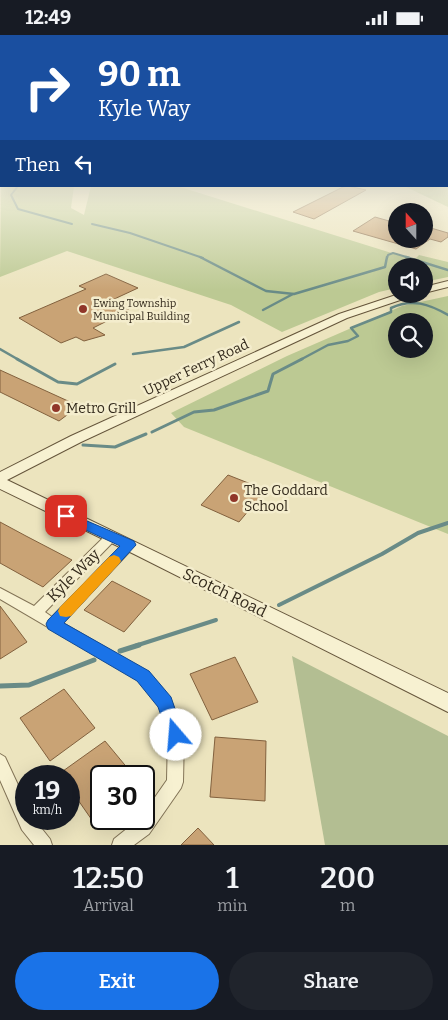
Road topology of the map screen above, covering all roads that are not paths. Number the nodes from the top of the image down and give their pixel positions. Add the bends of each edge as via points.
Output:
1 (448, 285) edge
2 (433, 288) edge
3 (388, 301) edge
4 (0, 478) edge
5 (0, 483) edge
6 (112, 537) junction
7 (129, 545) junction
8 (0, 593) edge
9 (36, 614) junction
10 (53, 624) junction
11 (448, 703) edge
12 (0, 763) edge
13 (44, 845) edge
14 (120, 845) edge

1 - 2 main road
3 - 4 main road, Upper Ferry Road via 343,316 76,439
5 - 6 main road, Scotch Road
6 - 7 main road, Scotch Road
6 - 9 street, Kyle Way
7 - 10 street, Kyle Way
7 - 11 main road, Scotch Road
8 - 9 street, Kyle Way
9 - 10 street, Kyle Way
10 - 14 street, Kyle Way via 143,676 165,703 176,735 175,782 143,829
12 - 13 street via 28,824

